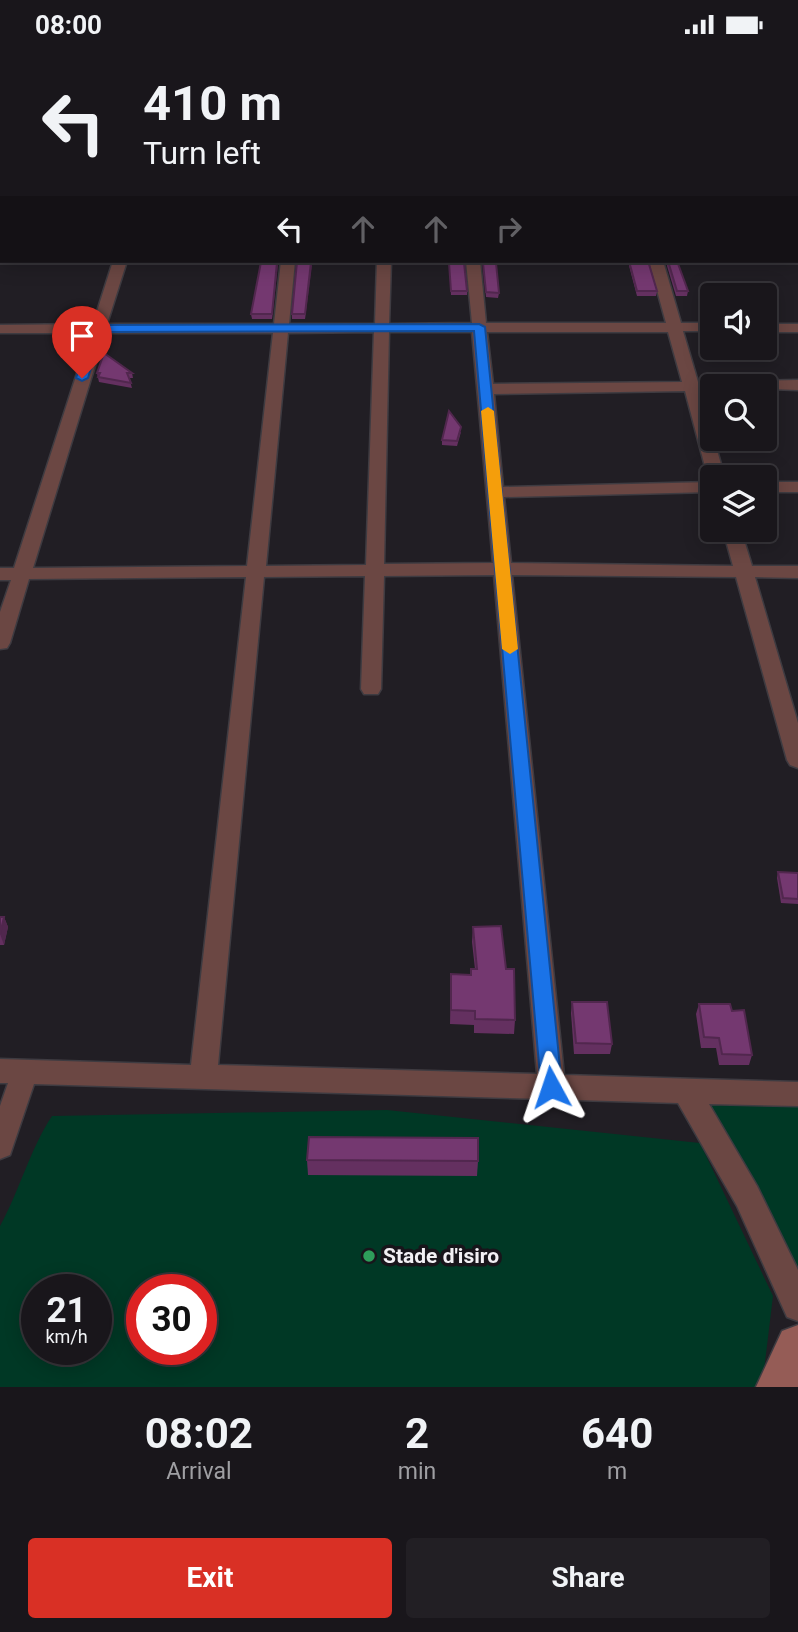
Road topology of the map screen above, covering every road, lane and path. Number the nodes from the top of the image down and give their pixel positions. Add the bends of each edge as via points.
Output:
1 (119, 263) edge
2 (288, 263) edge
3 (384, 263) edge
4 (473, 263) edge
5 (657, 263) edge
6 (384, 327) junction
7 (479, 327) junction
8 (674, 327) junction
9 (700, 327) edge
10 (0, 328) edge
11 (281, 328) junction
12 (777, 328) edge
13 (798, 328) edge
14 (97, 329) junction
15 (798, 385) edge
16 (691, 387) junction
17 (485, 389) junction
18 (713, 465) edge
19 (700, 487) edge
20 (777, 487) edge
21 (798, 487) edge
22 (495, 492) junction
23 (735, 542) edge
24 (375, 569) junction
25 (502, 569) junction
26 (256, 570) junction
27 (744, 572) junction
28 (798, 572) edge
29 (0, 574) edge
30 (22, 574) junction
31 (0, 643) edge
32 (371, 689) dead end
33 (798, 760) edge
34 (12, 1071) edge
35 (203, 1077) junction
36 (551, 1087) junction
37 (686, 1091) junction
38 (798, 1094) edge
39 (0, 1146) edge
40 (798, 1306) edge
41 (798, 1347) edge
42 (779, 1387) edge

1 - 14 street
2 - 11 street
3 - 6 street
4 - 7 street
5 - 8 street
6 - 7 street
6 - 11 street
6 - 24 street
7 - 8 street
7 - 17 street
8 - 9 street
8 - 16 street
10 - 14 street
11 - 14 street
11 - 26 street
12 - 13 street
14 - 30 street
15 - 16 street
16 - 17 street
16 - 18 street
17 - 22 street
19 - 22 street
20 - 21 street
22 - 25 street
23 - 27 street
24 - 25 street
24 - 26 street
24 - 32 street
25 - 27 street
25 - 36 street
26 - 30 street
26 - 35 street
27 - 28 street
27 - 33 street
29 - 30 street
30 - 31 street
34 - 35 street
34 - 39 street
35 - 36 street
36 - 37 street
37 - 38 street
37 - 40 street via 773,1245
41 - 42 main road

